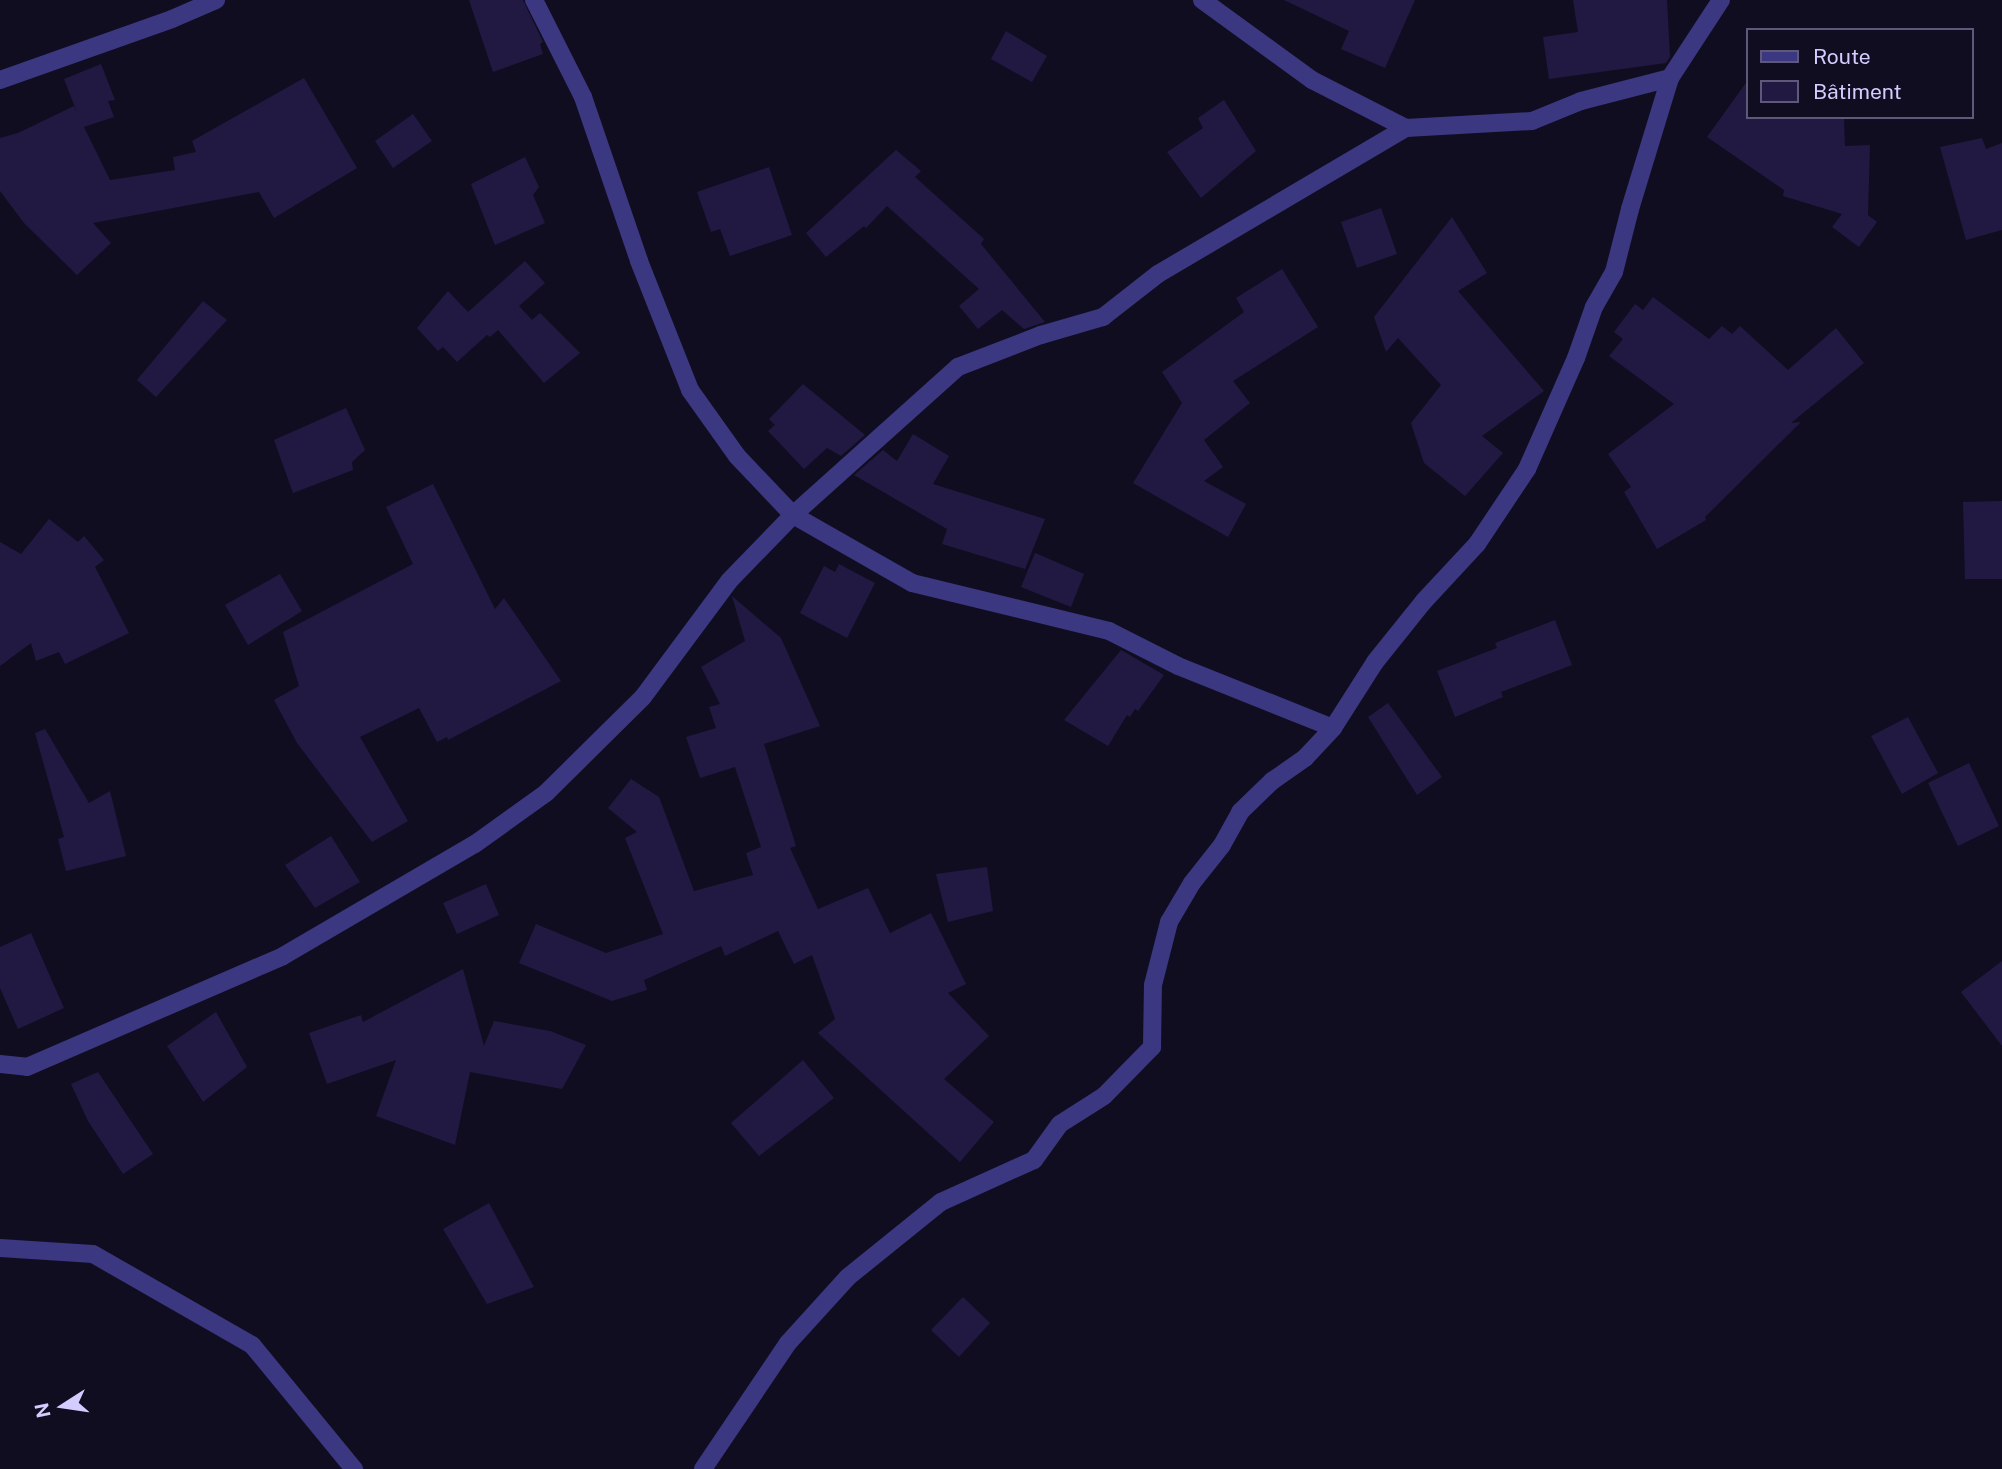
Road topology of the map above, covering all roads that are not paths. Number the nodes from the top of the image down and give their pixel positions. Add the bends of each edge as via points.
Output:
1 (216, 0) edge
2 (534, 0) edge
3 (1202, 0) edge
4 (1721, 0) edge
5 (1670, 78) junction
6 (0, 80) edge
7 (1406, 128) junction
8 (793, 515) junction
9 (1333, 728) junction
10 (0, 1064) edge
11 (0, 1248) edge
12 (354, 1469) edge
13 (704, 1469) edge

1 - 6 street
2 - 8 street via 583,97 639,261 690,390 737,456
3 - 7 street via 1312,80
4 - 5 street
5 - 7 street via 1581,102 1532,121
5 - 9 street via 1614,272 1594,307 1527,469 1477,544 1375,662
7 - 8 street via 1158,274 1103,317 958,367
8 - 9 street via 912,583 1109,631 1178,666
8 - 10 street via 729,581 643,697 545,793 475,844 283,956 27,1068
9 - 13 street via 1240,812 1169,922 1153,985 1152,1047 1104,1096 1060,1124 1034,1160 941,1202 848,1277 788,1343
11 - 12 street via 93,1254 252,1345

